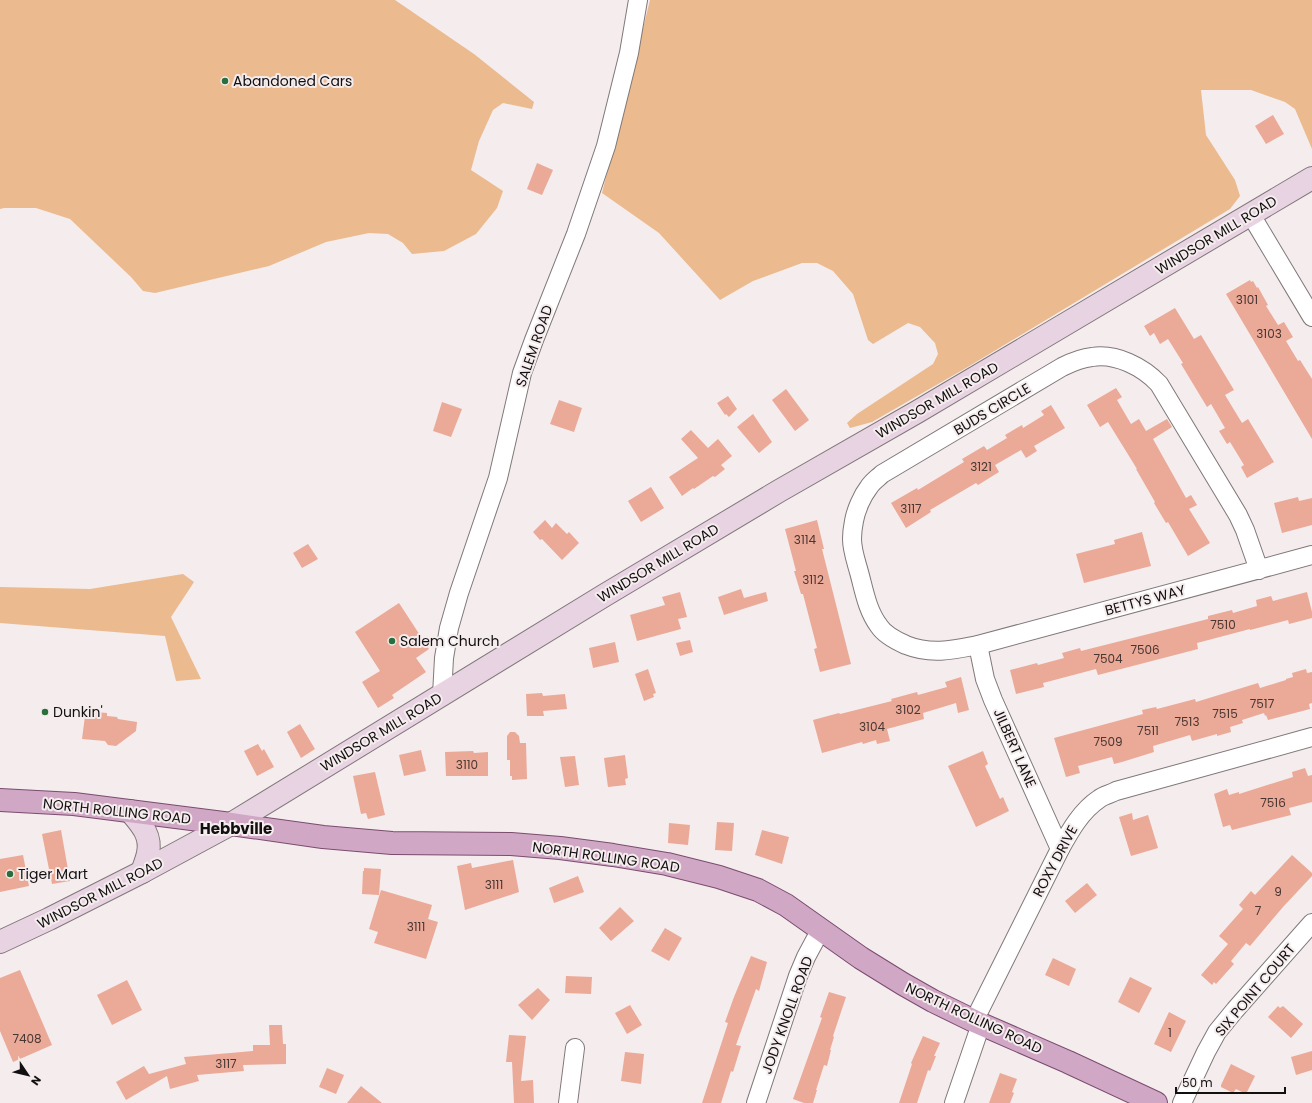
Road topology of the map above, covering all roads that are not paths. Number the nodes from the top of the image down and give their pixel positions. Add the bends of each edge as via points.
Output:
1 (638, 0) edge
2 (1312, 178) edge
3 (1251, 215) junction
4 (1312, 317) edge
5 (1312, 555) edge
6 (1259, 570) junction
7 (978, 645) junction
8 (442, 695) junction
9 (1312, 737) edge
10 (0, 800) edge
11 (130, 810) junction
12 (231, 824) junction
13 (1060, 849) junction
14 (142, 872) junction
15 (1312, 923) edge
16 (821, 929) junction
17 (0, 942) edge
18 (977, 1022) junction
19 (575, 1048) dead end
20 (568, 1103) edge
21 (756, 1103) edge
22 (954, 1103) edge
23 (1156, 1103) edge
24 (1182, 1103) edge

1 - 8 street, SALEM ROAD via 629,53 606,146 576,234 522,373 498,478 449,628
2 - 3 main road, WINDSOR MILL ROAD
3 - 4 street
3 - 8 main road, WINDSOR MILL ROAD via 605,594
5 - 6 street, BETTYS WAY
6 - 7 street, BETTYS WAY
6 - 7 street, BUDS CIRCLE via 1238,515 1159,384 1137,366 1123,361 1093,356 1078,360 882,474 869,487 854,520 853,551 866,601 880,627 906,645 937,652
7 - 13 street, JILBERT LANE via 993,700
8 - 12 main road, WINDSOR MILL ROAD
9 - 13 street, ROXY DRIVE via 1116,791 1099,799 1084,812
10 - 11 main road, NORTH ROLLING ROAD
11 - 12 main road, NORTH ROLLING ROAD
11 - 14 main road via 144,827 149,840
12 - 14 main road, WINDSOR MILL ROAD
12 - 16 main road, NORTH ROLLING ROAD via 323,837 392,843 511,844 560,848 667,864 758,890
13 - 18 street, ROXY DRIVE
14 - 17 main road, WINDSOR MILL ROAD
15 - 24 street, SIX POINT COURT via 1218,1032
16 - 18 main road, NORTH ROLLING ROAD via 903,984
16 - 21 street, JODY KNOLL ROAD via 798,976
18 - 22 street, ROXY DRIVE
18 - 23 main road, NORTH ROLLING ROAD
19 - 20 street

